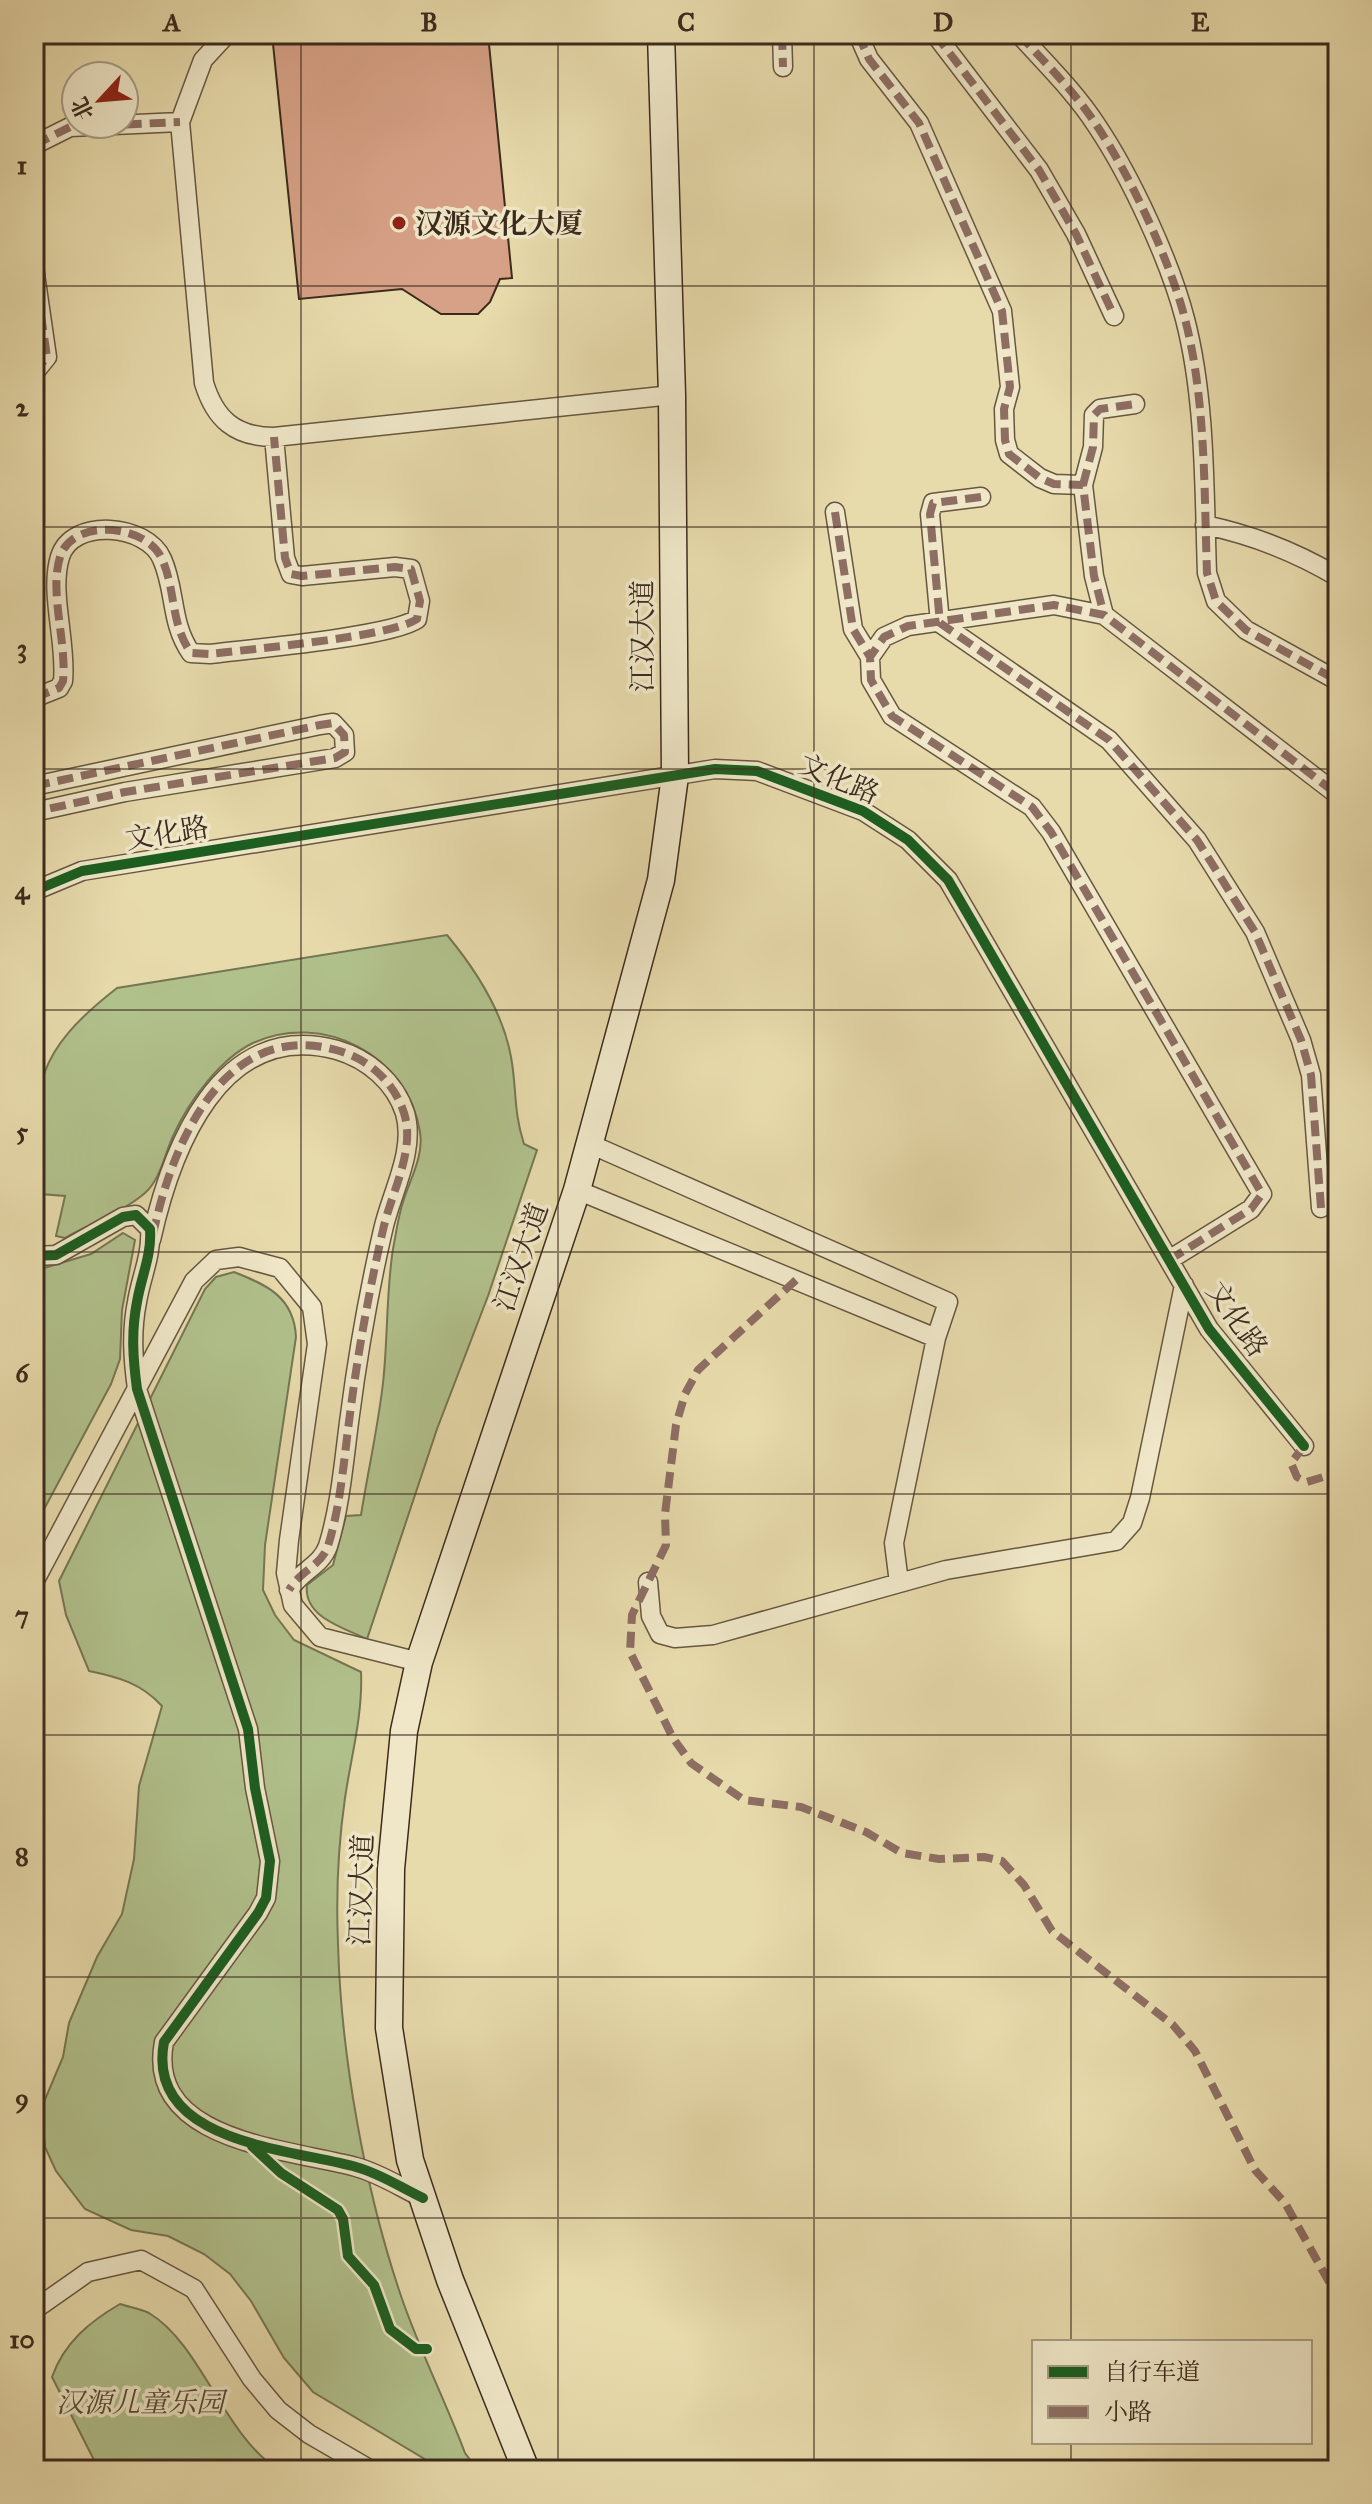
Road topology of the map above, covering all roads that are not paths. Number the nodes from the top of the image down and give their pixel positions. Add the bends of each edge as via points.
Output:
1 (227, 34) edge
2 (661, 34) edge
3 (782, 34) edge
4 (858, 34) edge
5 (935, 34) edge
6 (1019, 34) edge
7 (783, 67) dead end
8 (180, 122) junction
9 (34, 145) edge
10 (34, 267) edge
11 (1114, 316) dead end
12 (34, 373) edge
13 (672, 395) junction
14 (1135, 404) dead end
15 (274, 437) junction
16 (1083, 485) junction
17 (981, 497) dead end
18 (835, 512) dead end
19 (1205, 525) junction
20 (1338, 577) edge
21 (1104, 615) junction
22 (940, 623) junction
23 (870, 657) junction
24 (1338, 681) edge
25 (34, 698) edge
26 (675, 776) junction
27 (34, 786) edge
28 (1338, 795) edge
29 (34, 812) edge
30 (34, 891) edge
31 (590, 1144) junction
32 (577, 1190) junction
33 (1321, 1208) dead end
34 (151, 1243) junction
35 (34, 1256) edge
36 (1169, 1260) junction
37 (1184, 1285) junction
38 (936, 1338) junction
39 (137, 1389) junction
40 (1304, 1446) dead end
41 (34, 1582) edge
42 (648, 1582) dead end
43 (899, 1583) junction
44 (289, 1590) junction
45 (419, 1662) junction
46 (423, 2198) junction
47 (34, 2310) edge
48 (371, 2470) edge
49 (526, 2470) edge

1 - 8 street via 203,60
2 - 13 main road, 江汉大道
3 - 7 street
4 - 16 street via 869,59 919,123 1002,311 1010,387 1004,409 1009,454 1054,484
5 - 11 street via 1039,170
6 - 19 street via 1098,127 1172,279 1186,321 1196,383
8 - 9 street via 70,127
8 - 15 street via 204,383 217,412 234,430
10 - 12 street via 47,357
13 - 15 street
13 - 26 main road, 江汉大道
14 - 16 street via 1100,409 1094,415
15 - 25 street via 291,574 411,569 420,601 417,619 362,633 191,653 176,623 162,557 123,531 89,531 75,536 60,557 63,681 59,688
16 - 21 street
17 - 22 street via 933,503
18 - 23 street via 853,629
19 - 20 street via 1300,554
19 - 24 street via 1207,573 1216,601 1246,630
21 - 22 street via 1054,605
21 - 28 street
22 - 23 street via 908,626 884,637
22 - 33 street via 1109,740 1197,840 1255,932 1301,1040 1311,1075
23 - 36 street via 871,680 892,716 1032,807 1051,832 1262,1194 1251,1209
26 - 30 street, 文化路 via 82,871
26 - 31 main road, 江汉大道 via 661,880
26 - 36 street, 文化路 via 715,769 757,771 863,811 908,840 948,880
27 - 29 street via 320,725 333,723 344,735 345,752 335,758
31 - 32 main road, 江汉大道
31 - 38 street via 948,1302
32 - 38 street
32 - 45 main road, 江汉大道
34 - 35 street via 150,1229 136,1215 123,1217 56,1255
34 - 39 street via 131,1347
34 - 44 street via 170,1171 188,1129 229,1074 247,1060 277,1047 322,1046 353,1055 379,1072 394,1091 410,1137 368,1300 335,1517 324,1557
36 - 37 street, 文化路
37 - 40 street, 文化路 via 1209,1329
37 - 43 street via 1140,1498 1132,1523 1116,1541
38 - 43 street via 894,1543
39 - 41 street
39 - 44 street via 194,1281 216,1260 255,1259 280,1268 312,1307 317,1344 289,1540
39 - 46 street via 239,1695 270,1861 266,1898 258,1913 164,2042 160,2062 167,2085 181,2105 230,2138 359,2168
42 - 43 street via 651,1616 660,1634 675,1638 713,1635
44 - 45 street via 293,1605 320,1637
45 - 46 main road, 江汉大道 via 404,1731 391,1869 389,2028 410,2160
46 - 49 main road, 江汉大道
47 - 48 street via 88,2272 141,2260 194,2289 278,2410

